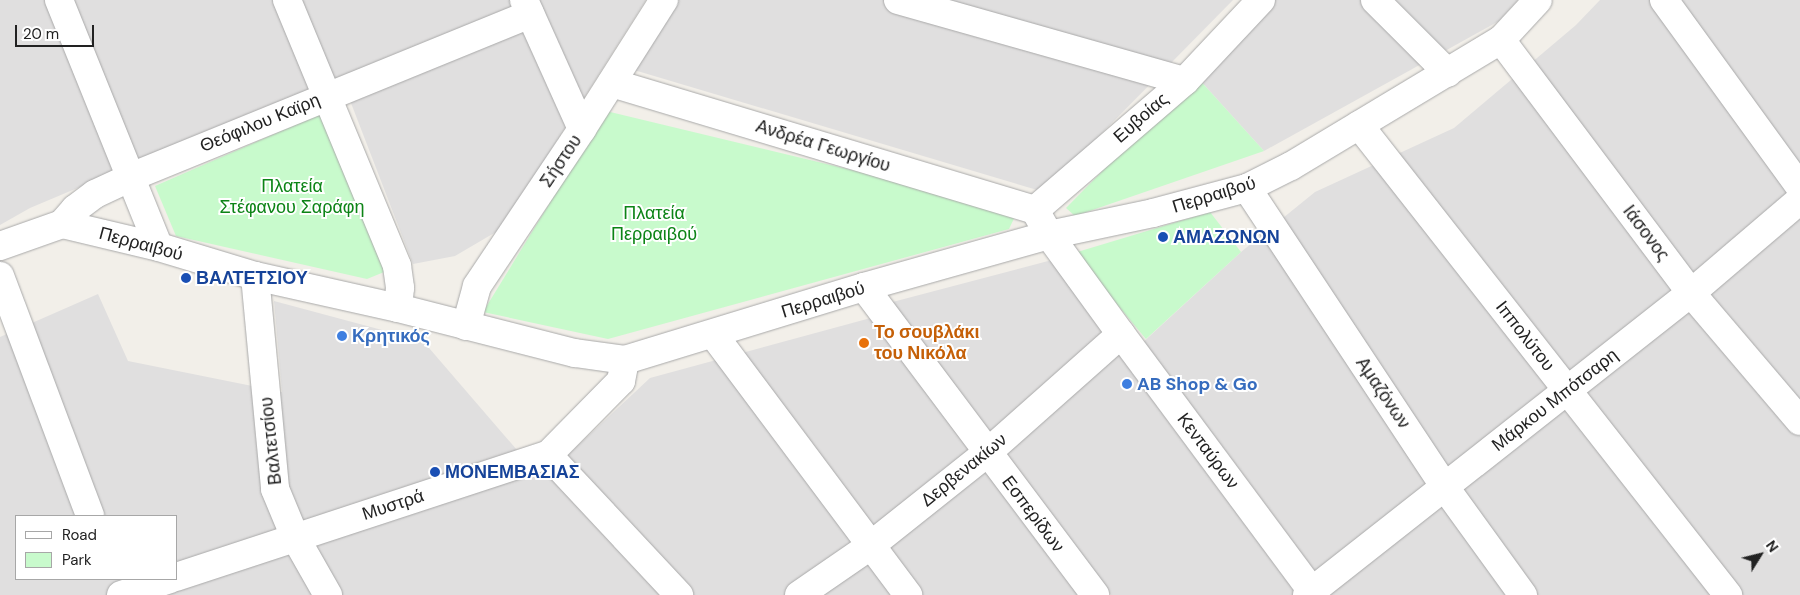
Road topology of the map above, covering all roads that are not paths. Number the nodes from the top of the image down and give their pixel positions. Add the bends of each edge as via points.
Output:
1 (59, 0) edge
2 (287, 0) edge
3 (664, 0) edge
4 (898, 0) edge
5 (1261, 0) edge
6 (1375, 0) edge
7 (1538, 0) edge
8 (1664, 0) edge
9 (527, 7) edge
10 (1502, 40) junction
11 (1448, 73) junction
12 (1185, 81) junction
13 (612, 83) junction
14 (326, 96) junction
15 (1359, 125) junction
16 (582, 129) junction
17 (131, 177) junction
18 (1800, 187) edge
19 (1247, 188) junction
20 (1800, 200) edge
21 (1035, 210) junction
22 (62, 224) junction
23 (1049, 235) junction
24 (0, 246) edge
25 (159, 247) junction
26 (0, 276) edge
27 (254, 276) junction
28 (864, 287) junction
29 (1691, 293) junction
30 (398, 308) junction
31 (466, 326) junction
32 (713, 334) junction
33 (1121, 334) junction
34 (625, 360) junction
35 (1568, 390) junction
36 (1800, 421) edge
37 (987, 453) junction
38 (548, 455) junction
39 (1444, 486) junction
40 (90, 515) edge
41 (296, 537) junction
42 (870, 546) junction
43 (178, 576) edge
44 (113, 580) edge
45 (167, 580) edge
46 (1311, 594) edge
47 (120, 595) edge
48 (328, 595) edge
49 (679, 595) edge
50 (799, 595) edge
51 (908, 595) edge
52 (1096, 595) edge
53 (1523, 595) edge
54 (1728, 595) edge

1 - 17 street
2 - 14 street
3 - 13 street, Σήστου
4 - 12 street
5 - 12 street, Ευβοίας
6 - 11 street
7 - 10 street, Περραιβού
8 - 18 street
9 - 14 street, Θεόφιλου Καϊρη
9 - 16 street
10 - 11 street, Περραιβού
10 - 29 street, Ιάσονος
11 - 15 street, Περραιβού
12 - 21 street, Ευβοίας
13 - 16 street, Σήστου
13 - 21 street, Ανδρέα Γεωργίου
14 - 17 street, Θεόφιλου Καϊρη
14 - 30 street via 396,266 400,288
15 - 19 street, Περραιβού
15 - 35 street, Ιππολύτου
16 - 31 street, Σήστου via 477,286
17 - 22 street, Θεόφιλου Καϊρη via 95,194
17 - 25 street
19 - 23 street, Περραιβού via 1154,213
19 - 39 street, Αμαζόνων
20 - 29 street, Μάρκου Μπότσαρη
21 - 23 street
22 - 24 street, Θεόφιλου Καϊρη
22 - 25 street, Περραιβού
23 - 28 street, Περραιβού
23 - 33 street, Κενταύρων
25 - 27 street, Περραιβού
26 - 40 street
27 - 30 street, Περραιβού
27 - 41 street, Βαλτετσίου via 275,489
28 - 32 street, Περραιβού
28 - 37 street, Εσπερίδων
29 - 35 street, Μάρκου Μπότσαρη
29 - 36 street, Ιάσονος
30 - 31 street, Περραιβού
31 - 34 street, Περραιβού via 575,353
32 - 34 street, Περραιβού
32 - 42 street
33 - 37 street, Δερβενακίων
33 - 46 street, Κενταύρων
34 - 38 street, Μυστρά via 621,381
35 - 39 street, Μάρκου Μπότσαρη
35 - 54 street, Ιππολύτου
37 - 42 street, Δερβενακίων
37 - 52 street, Εσπερίδων
38 - 41 street, Μυστρά
38 - 49 street
39 - 46 street, Μάρκου Μπότσαρη
39 - 53 street, Αμαζόνων
41 - 43 street, Μυστρά
41 - 48 street, Βαλτετσίου
42 - 50 street, Δερβενακίων
42 - 51 street
44 - 47 street
45 - 47 street

